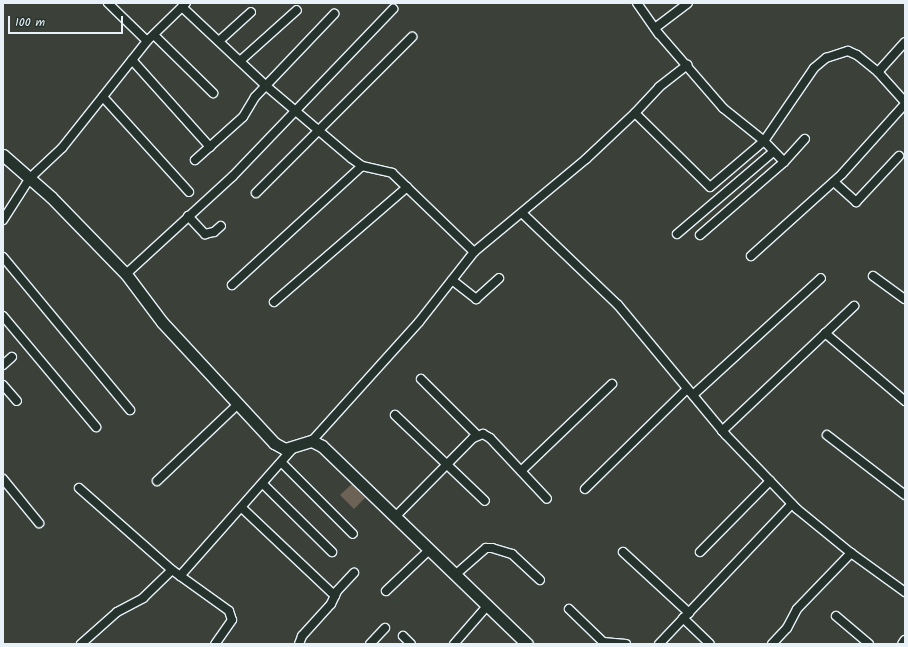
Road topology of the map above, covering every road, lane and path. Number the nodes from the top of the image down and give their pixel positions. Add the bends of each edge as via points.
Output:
1 (108, 3) edge
2 (637, 3) edge
3 (688, 3) edge
4 (184, 5) edge
5 (393, 9) dead end
6 (297, 10) dead end
7 (251, 12) dead end
8 (334, 14) dead end
9 (655, 28) junction
10 (154, 35) junction
11 (412, 37) dead end
12 (147, 41) junction
13 (219, 41) junction
14 (905, 42) edge
15 (132, 60) junction
16 (240, 61) junction
17 (687, 65) junction
18 (878, 72) junction
19 (265, 85) junction
20 (213, 93) dead end
21 (103, 97) junction
22 (905, 103) edge
23 (296, 109) junction
24 (635, 113) junction
25 (320, 130) junction
26 (805, 139) dead end
27 (764, 141) junction
28 (210, 147) junction
29 (773, 152) junction
30 (3, 154) edge
31 (899, 156) dead end
32 (195, 160) dead end
33 (784, 162) junction
34 (362, 166) junction
35 (30, 178) junction
36 (834, 182) junction
37 (407, 187) junction
38 (189, 192) dead end
39 (256, 193) dead end
40 (523, 214) junction
41 (188, 216) junction
42 (3, 220) edge
43 (221, 226) dead end
44 (677, 234) dead end
45 (700, 234) dead end
46 (474, 252) junction
47 (751, 256) dead end
48 (3, 257) edge
49 (126, 274) junction
50 (873, 276) dead end
51 (499, 278) dead end
52 (821, 278) dead end
53 (452, 280) junction
54 (232, 285) dead end
55 (905, 299) edge
56 (274, 302) dead end
57 (854, 306) dead end
58 (3, 316) edge
59 (825, 333) junction
60 (12, 357) dead end
61 (3, 365) edge
62 (421, 378) dead end
63 (612, 384) dead end
64 (3, 385) edge
65 (690, 392) junction
66 (17, 401) dead end
67 (905, 402) edge
68 (238, 404) junction
69 (130, 410) dead end
70 (395, 415) dead end
71 (96, 427) dead end
72 (722, 430) junction
73 (477, 435) junction
74 (827, 435) dead end
75 (312, 441) junction
76 (294, 447) junction
77 (282, 463) junction
78 (446, 464) junction
79 (521, 471) junction
80 (3, 479) edge
81 (157, 481) dead end
82 (770, 481) junction
83 (263, 484) junction
84 (79, 488) dead end
85 (585, 488) dead end
86 (905, 496) edge
87 (547, 499) dead end
88 (485, 501) dead end
89 (792, 504) junction
90 (242, 508) junction
91 (394, 517) junction
92 (39, 523) dead end
93 (353, 534) dead end
94 (429, 550) junction
95 (332, 552) dead end
96 (623, 552) dead end
97 (700, 552) dead end
98 (851, 553) junction
99 (172, 570) junction
100 (354, 573) dead end
101 (454, 575) junction
102 (180, 576) junction
103 (540, 580) dead end
104 (386, 591) dead end
105 (905, 592) edge
106 (335, 596) junction
107 (487, 606) junction
108 (569, 609) dead end
109 (686, 615) junction
110 (836, 616) dead end
111 (385, 628) dead end
112 (403, 636) dead end
113 (905, 641) edge
114 (81, 644) edge
115 (215, 644) edge
116 (299, 644) edge
117 (370, 644) edge
118 (411, 644) edge
119 (454, 644) edge
120 (527, 644) edge
121 (626, 644) edge
122 (659, 644) edge
123 (710, 644) edge
124 (772, 644) edge
125 (869, 644) edge
126 (903, 644) edge

1 - 12 street
2 - 9 street
3 - 9 street
4 - 10 street
4 - 13 street
5 - 23 street
6 - 16 street
7 - 13 street
8 - 19 street
9 - 17 street
10 - 12 street
10 - 20 street
11 - 25 street
12 - 15 street
13 - 16 street
14 - 18 street
15 - 21 street
15 - 28 street
16 - 19 street
17 - 24 street via 659,87
17 - 27 street via 723,108
18 - 22 street
18 - 27 street via 848,51 826,58 814,68
19 - 23 street
19 - 28 street via 243,117
21 - 35 street via 62,148
21 - 38 street
22 - 36 street
23 - 25 street
23 - 41 street via 232,177
24 - 27 street via 710,187
24 - 40 street
25 - 34 street
25 - 39 street
26 - 33 street
27 - 29 street
28 - 32 street
29 - 33 street
29 - 44 street
30 - 35 main road
31 - 36 street via 856,202
33 - 45 street
34 - 37 street via 392,173
34 - 54 street
35 - 42 street
35 - 49 main road
36 - 47 street
37 - 46 street
37 - 56 street
40 - 46 street
40 - 65 street via 618,305
41 - 43 street via 205,234 214,232
41 - 49 street
46 - 53 street
48 - 69 street
49 - 68 main road via 162,322
50 - 55 street
51 - 53 street via 476,299
52 - 65 street
53 - 75 street
57 - 59 street
58 - 71 street
59 - 67 street
59 - 72 street
60 - 61 street
62 - 73 street
63 - 79 street
64 - 66 street
65 - 72 street
65 - 85 street
68 - 76 main road via 279,447
68 - 81 street
70 - 78 street
72 - 82 street
73 - 78 street
73 - 79 street via 490,438
74 - 86 street
75 - 76 main road
75 - 91 main road via 322,446
76 - 77 street
77 - 83 street
77 - 93 street
78 - 88 street
78 - 91 street
79 - 87 street
80 - 92 street
82 - 89 street
82 - 97 street
83 - 90 street
83 - 95 street
84 - 99 street
89 - 98 street
89 - 109 street
90 - 102 street
90 - 106 street
91 - 94 main road
94 - 101 main road
94 - 104 street
96 - 109 street
98 - 105 street
98 - 124 street via 798,609 787,628
99 - 102 street
99 - 114 street via 143,598 117,612
100 - 106 street
101 - 103 street via 480,553 492,548 512,554
101 - 107 main road
102 - 115 street via 212,597 233,616
106 - 116 street via 302,636
107 - 119 street
107 - 120 main road
108 - 121 street via 603,642
109 - 122 street
109 - 123 street
110 - 125 street
111 - 117 street
112 - 118 street
113 - 126 main road

